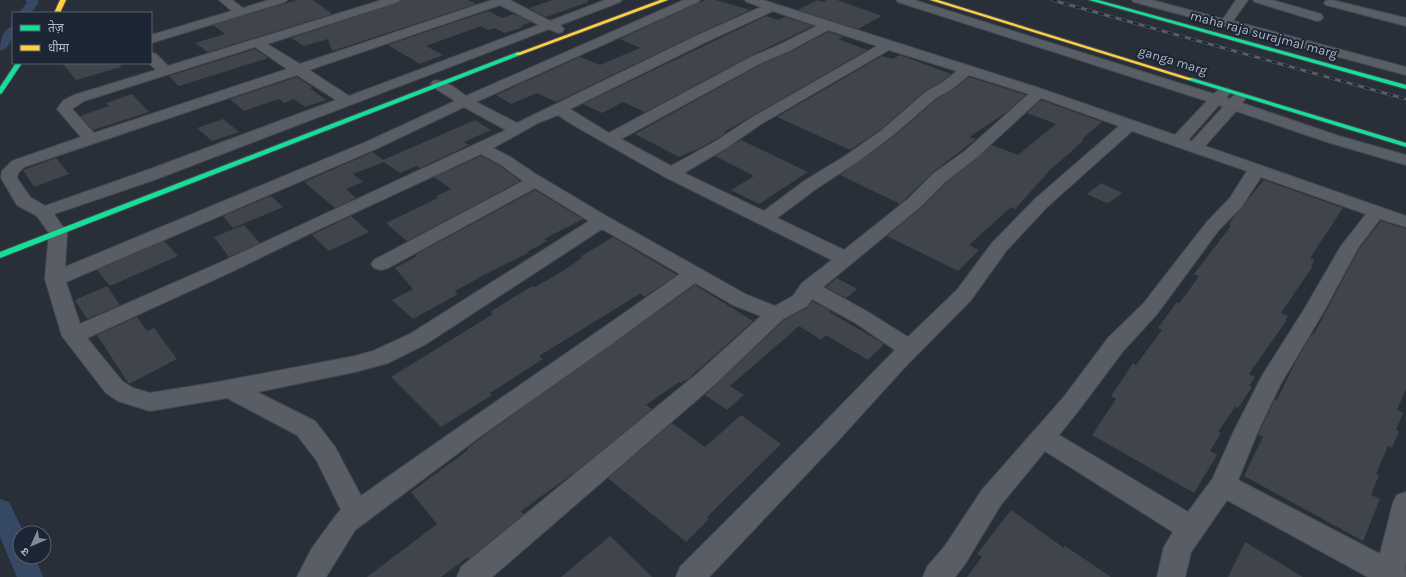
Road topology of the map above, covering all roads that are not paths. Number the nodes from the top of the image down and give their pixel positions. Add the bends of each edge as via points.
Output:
1 (63, 0) edge
2 (225, 0) edge
3 (281, 0) edge
4 (394, 0) edge
5 (501, 0) edge
6 (616, 0) edge
7 (665, 0) edge
8 (694, 0) edge
9 (751, 0) edge
10 (902, 0) edge
11 (933, 0) edge
12 (1092, 0) edge
13 (1120, 0) edge
14 (1138, 0) edge
15 (1242, 0) edge
16 (1259, 0) edge
17 (1332, 2) edge
18 (772, 7) junction
19 (58, 12) edge
20 (241, 12) junction
21 (1406, 22) edge
22 (1226, 23) junction
23 (1310, 24) junction
24 (551, 25) junction
25 (828, 25) junction
26 (570, 35) junction
27 (152, 39) edge
28 (1293, 41) junction
29 (257, 42) junction
30 (888, 45) junction
31 (152, 58) edge
32 (18, 64) edge
33 (298, 70) junction
34 (966, 70) junction
35 (165, 71) junction
36 (1406, 72) edge
37 (1406, 77) edge
38 (438, 84) junction
39 (1406, 87) edge
40 (0, 92) edge
41 (1039, 93) junction
42 (1221, 95) junction
43 (1237, 100) junction
44 (347, 101) junction
45 (466, 101) junction
46 (559, 109) junction
47 (1130, 125) junction
48 (517, 129) junction
49 (91, 139) junction
50 (609, 139) junction
51 (1177, 142) junction
52 (1406, 145) edge
53 (481, 148) junction
54 (1195, 148) junction
55 (1406, 160) edge
56 (1256, 169) junction
57 (671, 173) junction
58 (535, 181) junction
59 (1377, 211) junction
60 (44, 212) junction
61 (765, 219) junction
62 (602, 221) junction
63 (1406, 222) edge
64 (58, 233) junction
65 (0, 255) edge
66 (846, 259) junction
67 (381, 264) dead end
68 (695, 274) junction
69 (55, 279) junction
70 (809, 288) junction
71 (776, 314) junction
72 (74, 336) junction
73 (909, 349) junction
74 (230, 389) junction
75 (1042, 437) junction
76 (1223, 485) junction
77 (1406, 503) edge
78 (356, 514) junction
79 (1192, 530) junction
80 (1392, 575) edge
81 (311, 577) edge
82 (471, 577) edge
83 (690, 577) edge
84 (937, 577) edge
85 (1171, 577) edge

1 - 19 street
2 - 20 street
3 - 20 street
4 - 29 street
5 - 24 street
5 - 33 street
6 - 24 street
7 - 26 street
8 - 45 street
9 - 18 street
10 - 42 street
11 - 42 street, ganga marg
12 - 39 street, maha raja surajmal marg
13 - 37 street, maha raja surajmal marg
14 - 22 street
15 - 22 street
16 - 23 street
17 - 21 street
17 - 23 street
18 - 25 street
18 - 46 street
20 - 27 street
22 - 28 street
23 - 28 street
24 - 26 street
24 - 44 street
25 - 30 street
25 - 50 street via 756,60
26 - 38 street
28 - 36 street
29 - 33 street
29 - 35 street
30 - 34 street
30 - 57 street
31 - 35 street
32 - 40 street
33 - 44 street
33 - 49 street
34 - 41 street
34 - 61 street via 947,86 932,94 887,133
35 - 49 street via 78,98 68,104 64,109
38 - 45 street
38 - 64 street
41 - 47 street
41 - 66 street
42 - 43 street
42 - 51 street
43 - 52 street
43 - 54 street
43 - 55 street via 1333,139
44 - 60 street
45 - 48 street
45 - 69 street via 365,148
46 - 48 street
46 - 50 street
47 - 51 street
47 - 73 street via 1042,204 999,247 964,295
48 - 53 street
49 - 60 street via 18,164 10,170 8,178 23,201
50 - 57 street
51 - 54 street
53 - 58 street
53 - 72 street
54 - 56 street
56 - 59 street
56 - 75 street via 1236,202 1212,227 1150,309 1116,344 1071,404
57 - 61 street
58 - 62 street
58 - 67 street
59 - 63 street
59 - 76 street via 1350,246 1270,382
60 - 64 street
61 - 66 street
62 - 68 street
62 - 74 street via 418,339 380,357
64 - 65 street
64 - 69 street
66 - 70 street
68 - 71 street via 740,300
68 - 78 street
69 - 72 street
70 - 71 street via 800,300
70 - 73 street
71 - 82 street via 706,379
72 - 74 street via 114,387 126,395 150,402
73 - 83 street
74 - 78 street via 306,428 326,454
75 - 79 street
75 - 84 street via 991,498 955,555
76 - 79 street
76 - 80 street
77 - 80 street
78 - 81 street via 346,522
79 - 85 street via 1178,547

